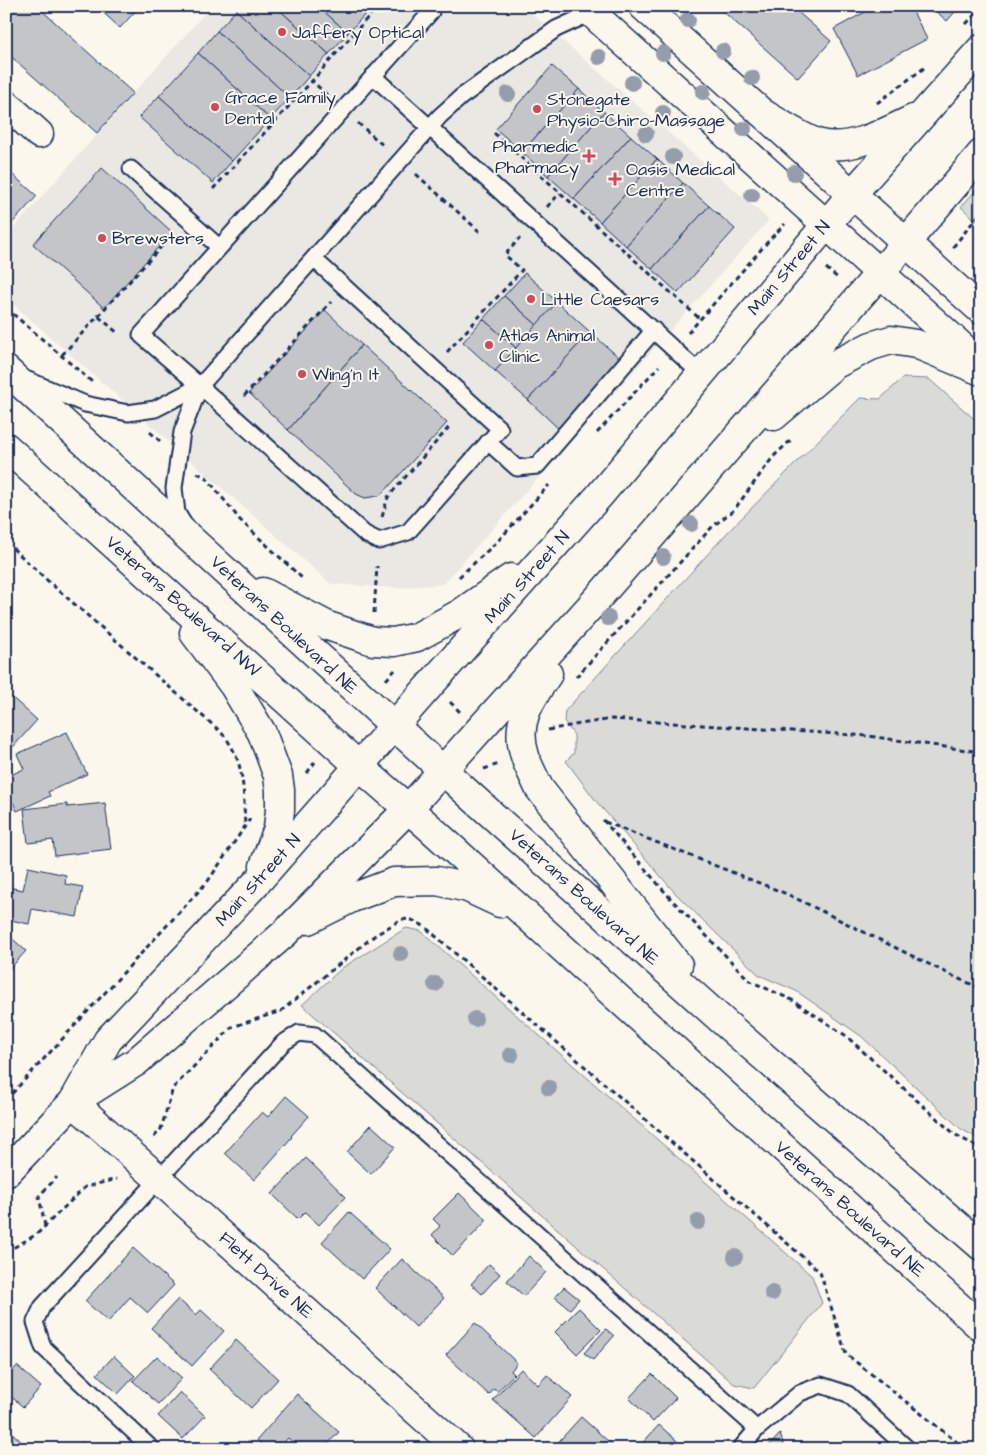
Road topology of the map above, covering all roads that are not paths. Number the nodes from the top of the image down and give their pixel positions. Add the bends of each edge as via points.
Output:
1 (643, 6) edge
2 (591, 8) edge
3 (431, 12) dead end
4 (981, 49) edge
5 (373, 76) junction
6 (6, 104) edge
7 (762, 113) junction
8 (922, 116) junction
9 (430, 127) junction
10 (39, 134) dead end
11 (981, 154) edge
12 (131, 169) dead end
13 (852, 194) junction
14 (825, 225) junction
15 (906, 242) junction
16 (219, 247) junction
17 (314, 259) junction
18 (880, 273) junction
19 (981, 310) edge
20 (654, 330) junction
21 (981, 364) edge
22 (6, 369) edge
23 (981, 371) edge
24 (701, 374) junction
25 (200, 386) junction
26 (488, 442) junction
27 (6, 447) edge
28 (710, 470) junction
29 (194, 541) junction
30 (548, 553) junction
31 (152, 578) junction
32 (597, 599) junction
33 (394, 726) junction
34 (359, 766) junction
35 (443, 771) junction
36 (408, 809) junction
37 (258, 881) junction
38 (525, 915) junction
39 (285, 933) junction
40 (726, 1024) junction
41 (73, 1102) junction
42 (6, 1173) edge
43 (159, 1180) junction
44 (981, 1246) edge
45 (981, 1327) edge
46 (757, 1429) junction
47 (152, 1449) edge
48 (458, 1449) edge
49 (740, 1449) edge
50 (908, 1449) edge

1 - 7 main road
2 - 9 lane via 556,28 461,96
2 - 14 main road
3 - 5 lane
4 - 8 main road, Main Street N
5 - 9 lane
5 - 16 lane
6 - 10 main road
7 - 8 main road via 818,143 843,145 870,139
7 - 13 main road
8 - 13 main road, Main Street N
9 - 17 lane
9 - 20 lane
11 - 15 main road, Main Street N
12 - 16 lane
13 - 14 main road, Main Street N
13 - 15 main road
14 - 18 main road
14 - 24 main road, Main Street N
15 - 18 main road, Main Street N
15 - 19 main road
16 - 25 lane via 141,335
17 - 25 lane
17 - 26 lane via 500,429
18 - 21 main road
18 - 28 main road, Main Street N
20 - 24 lane
20 - 26 lane via 537,466 517,468
22 - 25 lane via 86,404 128,413 155,409
22 - 29 main road
23 - 28 main road via 916,344 891,340 871,346 834,365
24 - 30 main road, Main Street N
25 - 26 lane via 365,534 379,541 408,532
25 - 29 lane via 182,432 174,488 178,513
27 - 31 main road, Veterans Boulevard NW
28 - 32 main road, Main Street N
29 - 30 main road via 268,596 328,626 374,641 394,642 417,636 461,613
29 - 33 main road, Veterans Boulevard NE
30 - 33 main road, Main Street N
31 - 34 main road, Veterans Boulevard NW
31 - 37 main road via 234,686 262,733 278,776 278,828
32 - 35 main road, Main Street N
32 - 40 main road via 529,702 521,728 524,756 539,788
33 - 34 main road, Main Street N
33 - 35 main road, Veterans Boulevard NE
34 - 36 main road, Veterans Boulevard NW
34 - 37 main road, Main Street N
35 - 36 main road, Main Street N
35 - 40 main road, Veterans Boulevard NE
36 - 38 main road, Veterans Boulevard NE
36 - 39 main road, Main Street N
37 - 41 main road, Main Street N via 108,1040
38 - 39 main road via 468,888 437,881 394,882 352,898
38 - 45 main road, Veterans Boulevard NE
39 - 41 main road, Main Street N via 136,1062
40 - 44 main road, Veterans Boulevard NE
41 - 42 main road, Main Street N
41 - 43 main road, Flett Drive NE
43 - 46 lane via 283,1043 299,1032 315,1035
43 - 47 lane via 42,1307 35,1322 43,1347
43 - 48 main road, Flett Drive NE
46 - 49 lane
46 - 50 lane via 800,1393 821,1385 848,1394

